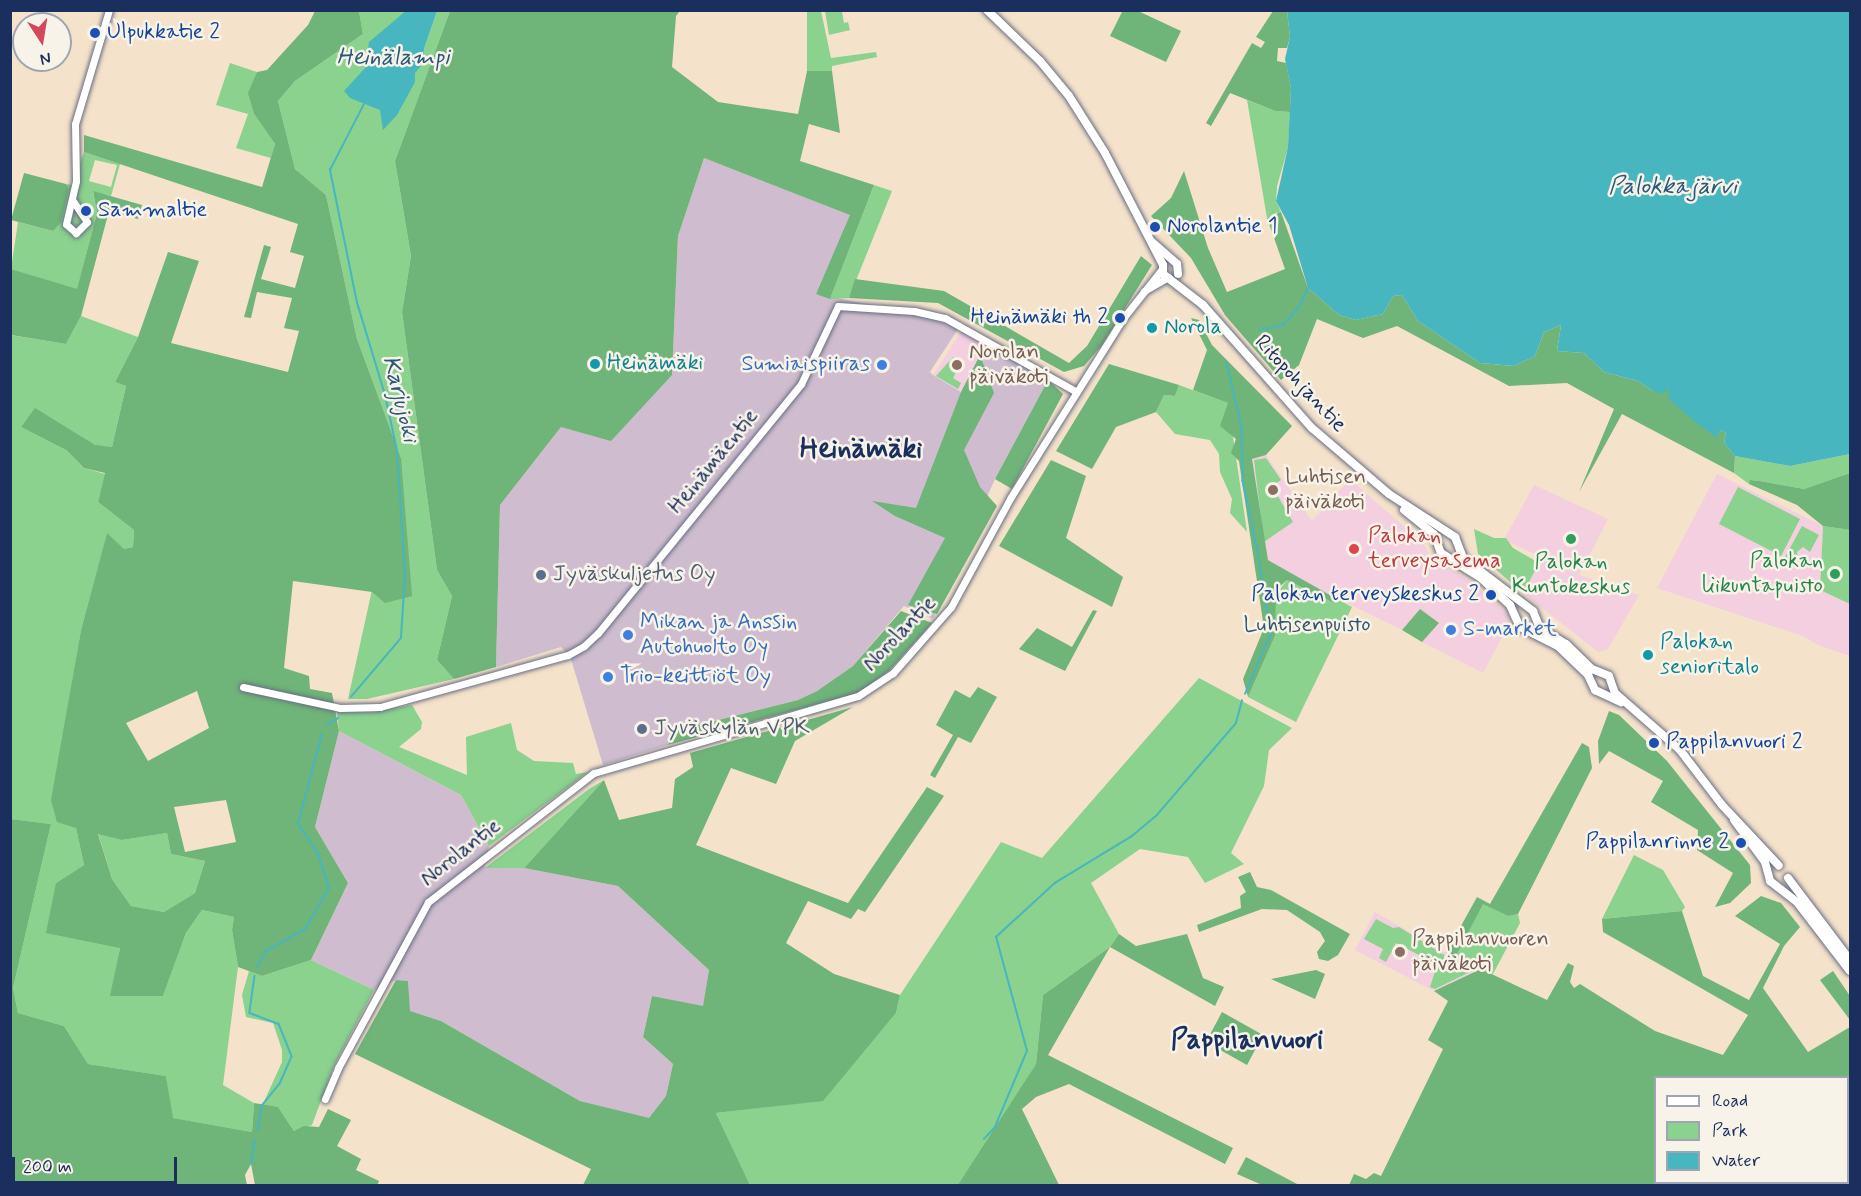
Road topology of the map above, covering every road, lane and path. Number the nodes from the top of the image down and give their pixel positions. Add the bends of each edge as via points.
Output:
1 (109, 10) edge
2 (987, 10) edge
3 (73, 201) dead end
4 (1165, 265) junction
5 (1172, 276) junction
6 (1142, 293) junction
7 (1077, 392) junction
8 (1389, 494) junction
9 (1448, 534) junction
10 (1438, 544) junction
11 (1458, 548) junction
12 (1448, 555) junction
13 (1527, 608) junction
14 (1516, 615) junction
15 (1535, 617) junction
16 (1527, 628) junction
17 (1600, 674) junction
18 (1611, 685) junction
19 (1593, 686) junction
20 (243, 687) dead end
21 (1601, 693) junction
22 (1629, 706) junction
23 (1728, 811) junction
24 (1779, 866) junction
25 (1768, 873) junction
26 (1788, 878) junction
27 (1778, 885) junction
28 (1851, 960) edge
29 (1851, 971) edge
30 (325, 1099) dead end

1 - 3 street via 75,124
2 - 4 main road via 1040,61 1069,96
4 - 5 main road
4 - 5 main road via 1179,266
4 - 6 street, Norolantie
5 - 6 street, Norolantie
5 - 8 main road, Ritopohjantie via 1312,428
6 - 7 street, Norolantie
7 - 20 street, Heinämäentie via 945,318 914,310 838,306 801,384 584,646 568,655 413,700 357,707
7 - 30 street, Norolantie via 1011,497 951,607 893,673 858,696 594,773 428,902 347,1050
8 - 9 main road, Ritopohjantie
8 - 10 main road, Ritopohjantie via 1431,531
9 - 10 main road
9 - 11 main road via 1455,537
10 - 12 main road via 1441,552
11 - 12 main road
11 - 13 main road via 1463,558
12 - 14 main road via 1481,578
13 - 14 main road
13 - 15 main road
14 - 16 main road via 1518,625
15 - 16 main road
15 - 17 main road via 1540,628
16 - 19 main road via 1558,646 1584,671
17 - 18 main road via 1609,676
17 - 19 main road
18 - 21 main road
18 - 22 main road
19 - 21 main road
21 - 22 main road
22 - 23 main road via 1680,750
23 - 24 main road
23 - 25 main road via 1761,856
24 - 25 main road
24 - 26 main road via 1786,870
25 - 27 main road via 1770,881
26 - 27 main road
26 - 28 main road
27 - 29 main road via 1797,902

